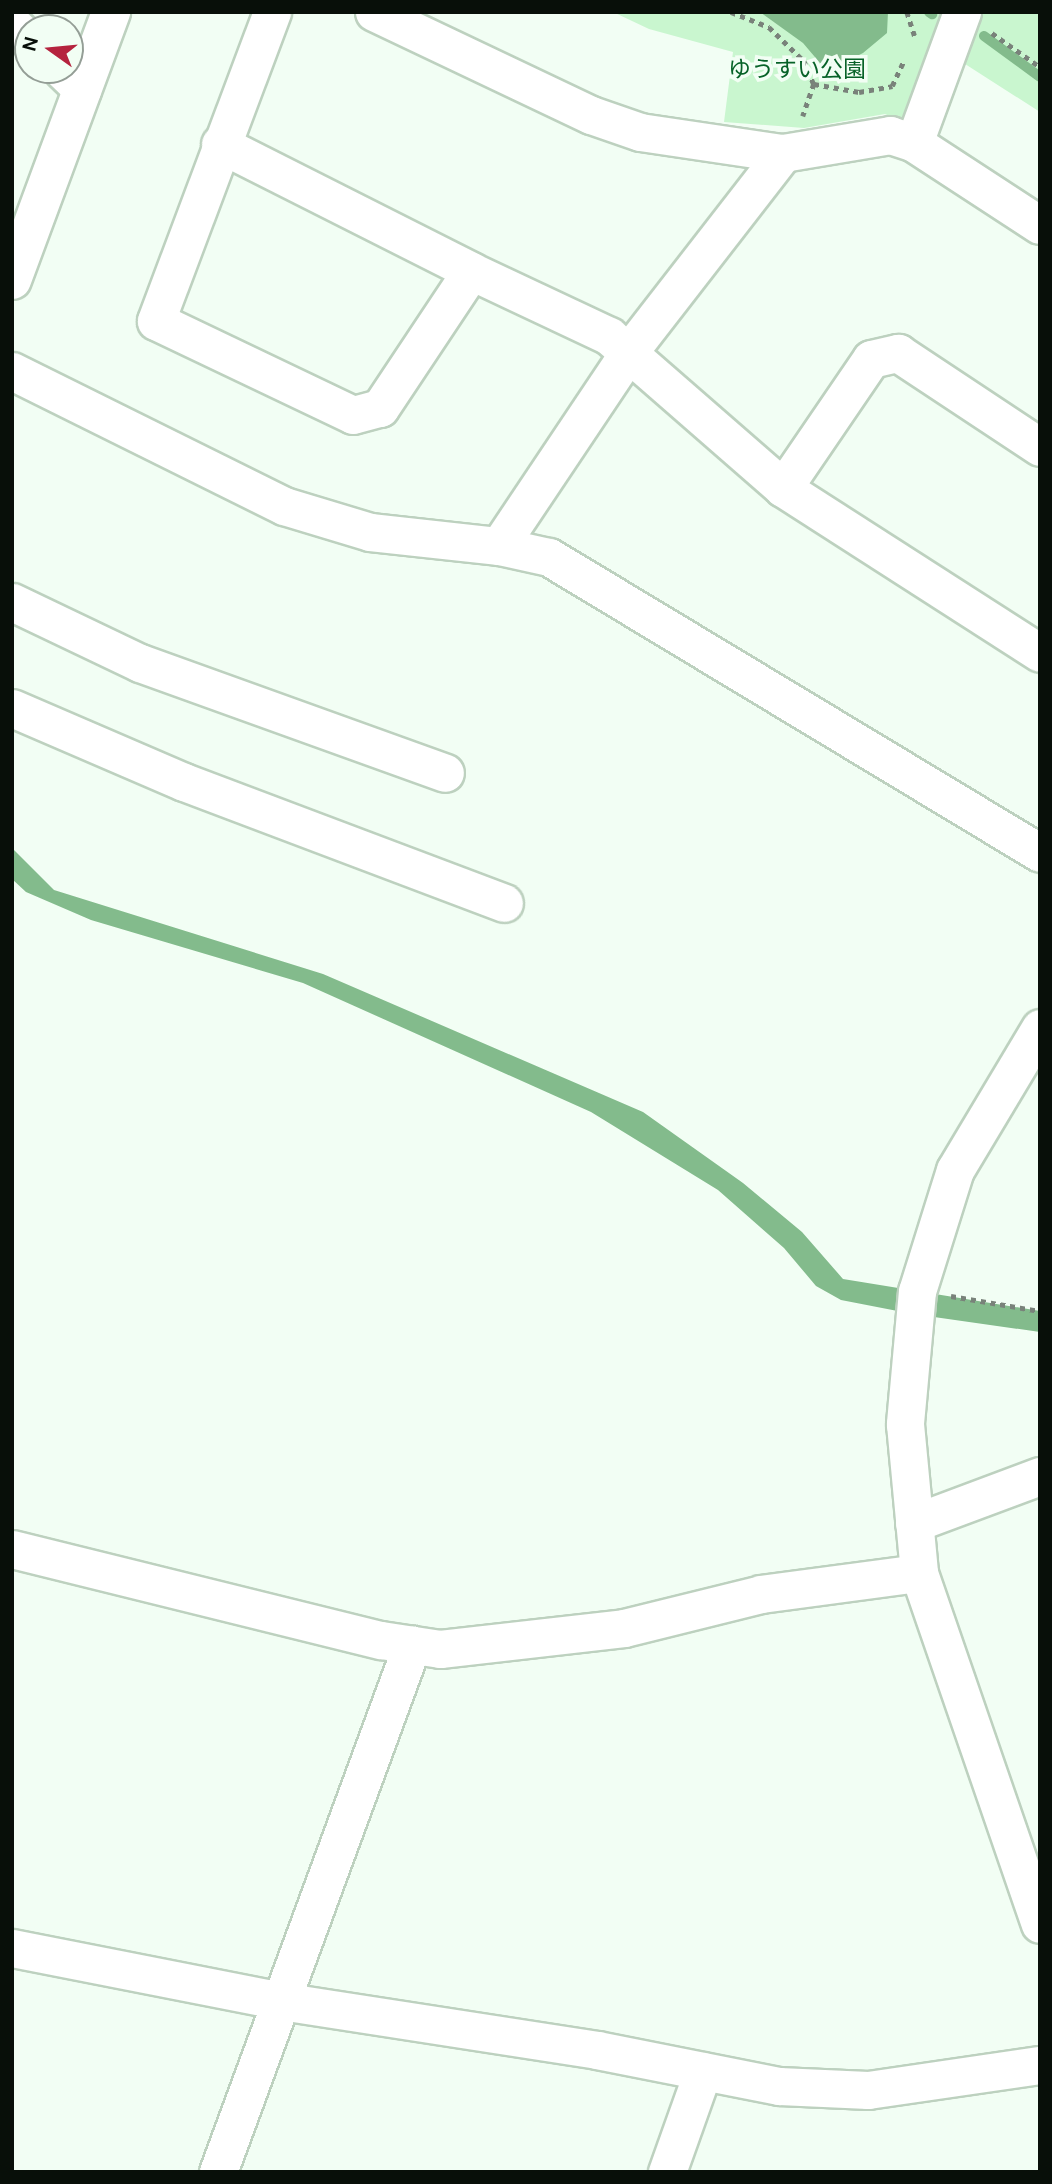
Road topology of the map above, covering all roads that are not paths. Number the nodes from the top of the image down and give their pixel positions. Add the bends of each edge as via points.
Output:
1 (111, 12) edge
2 (272, 12) edge
3 (374, 12) edge
4 (976, 21) edge
5 (84, 59) edge
6 (71, 84) edge
7 (791, 140) junction
8 (914, 143) junction
9 (220, 144) junction
10 (1040, 225) edge
11 (471, 271) junction
12 (12, 280) edge
13 (628, 353) junction
14 (12, 371) edge
15 (1040, 447) edge
16 (783, 488) junction
17 (499, 545) junction
18 (12, 602) edge
19 (1040, 653) edge
20 (12, 708) edge
21 (445, 773) dead end
22 (1040, 853) edge
23 (504, 903) dead end
24 (1040, 1028) edge
25 (1040, 1476) edge
26 (914, 1523) junction
27 (12, 1549) edge
28 (919, 1573) junction
29 (412, 1645) junction
30 (1040, 1924) edge
31 (12, 1948) edge
32 (281, 2001) junction
33 (1040, 2065) edge
34 (703, 2071) junction
35 (218, 2172) edge
36 (667, 2172) edge

1 - 5 street
2 - 9 street
3 - 7 street via 590,115 640,132
4 - 8 street
6 - 12 street
7 - 8 street via 890,135
7 - 13 street
8 - 10 street
9 - 11 street
9 - 11 street via 156,321 353,415 380,408
11 - 13 street via 609,336
13 - 16 street
13 - 17 street
14 - 17 street via 284,506 370,532
15 - 16 street via 898,353 870,359
16 - 19 street
17 - 22 street via 549,557
18 - 21 street via 141,663
20 - 23 street via 184,782
24 - 26 street via 955,1170 915,1303 905,1424
25 - 26 street
26 - 28 street
27 - 29 street
28 - 29 street via 761,1594 624,1628 440,1649
28 - 30 street
29 - 32 street
31 - 32 street
32 - 34 street
32 - 35 street
33 - 34 street via 868,2090 779,2086
34 - 36 street

